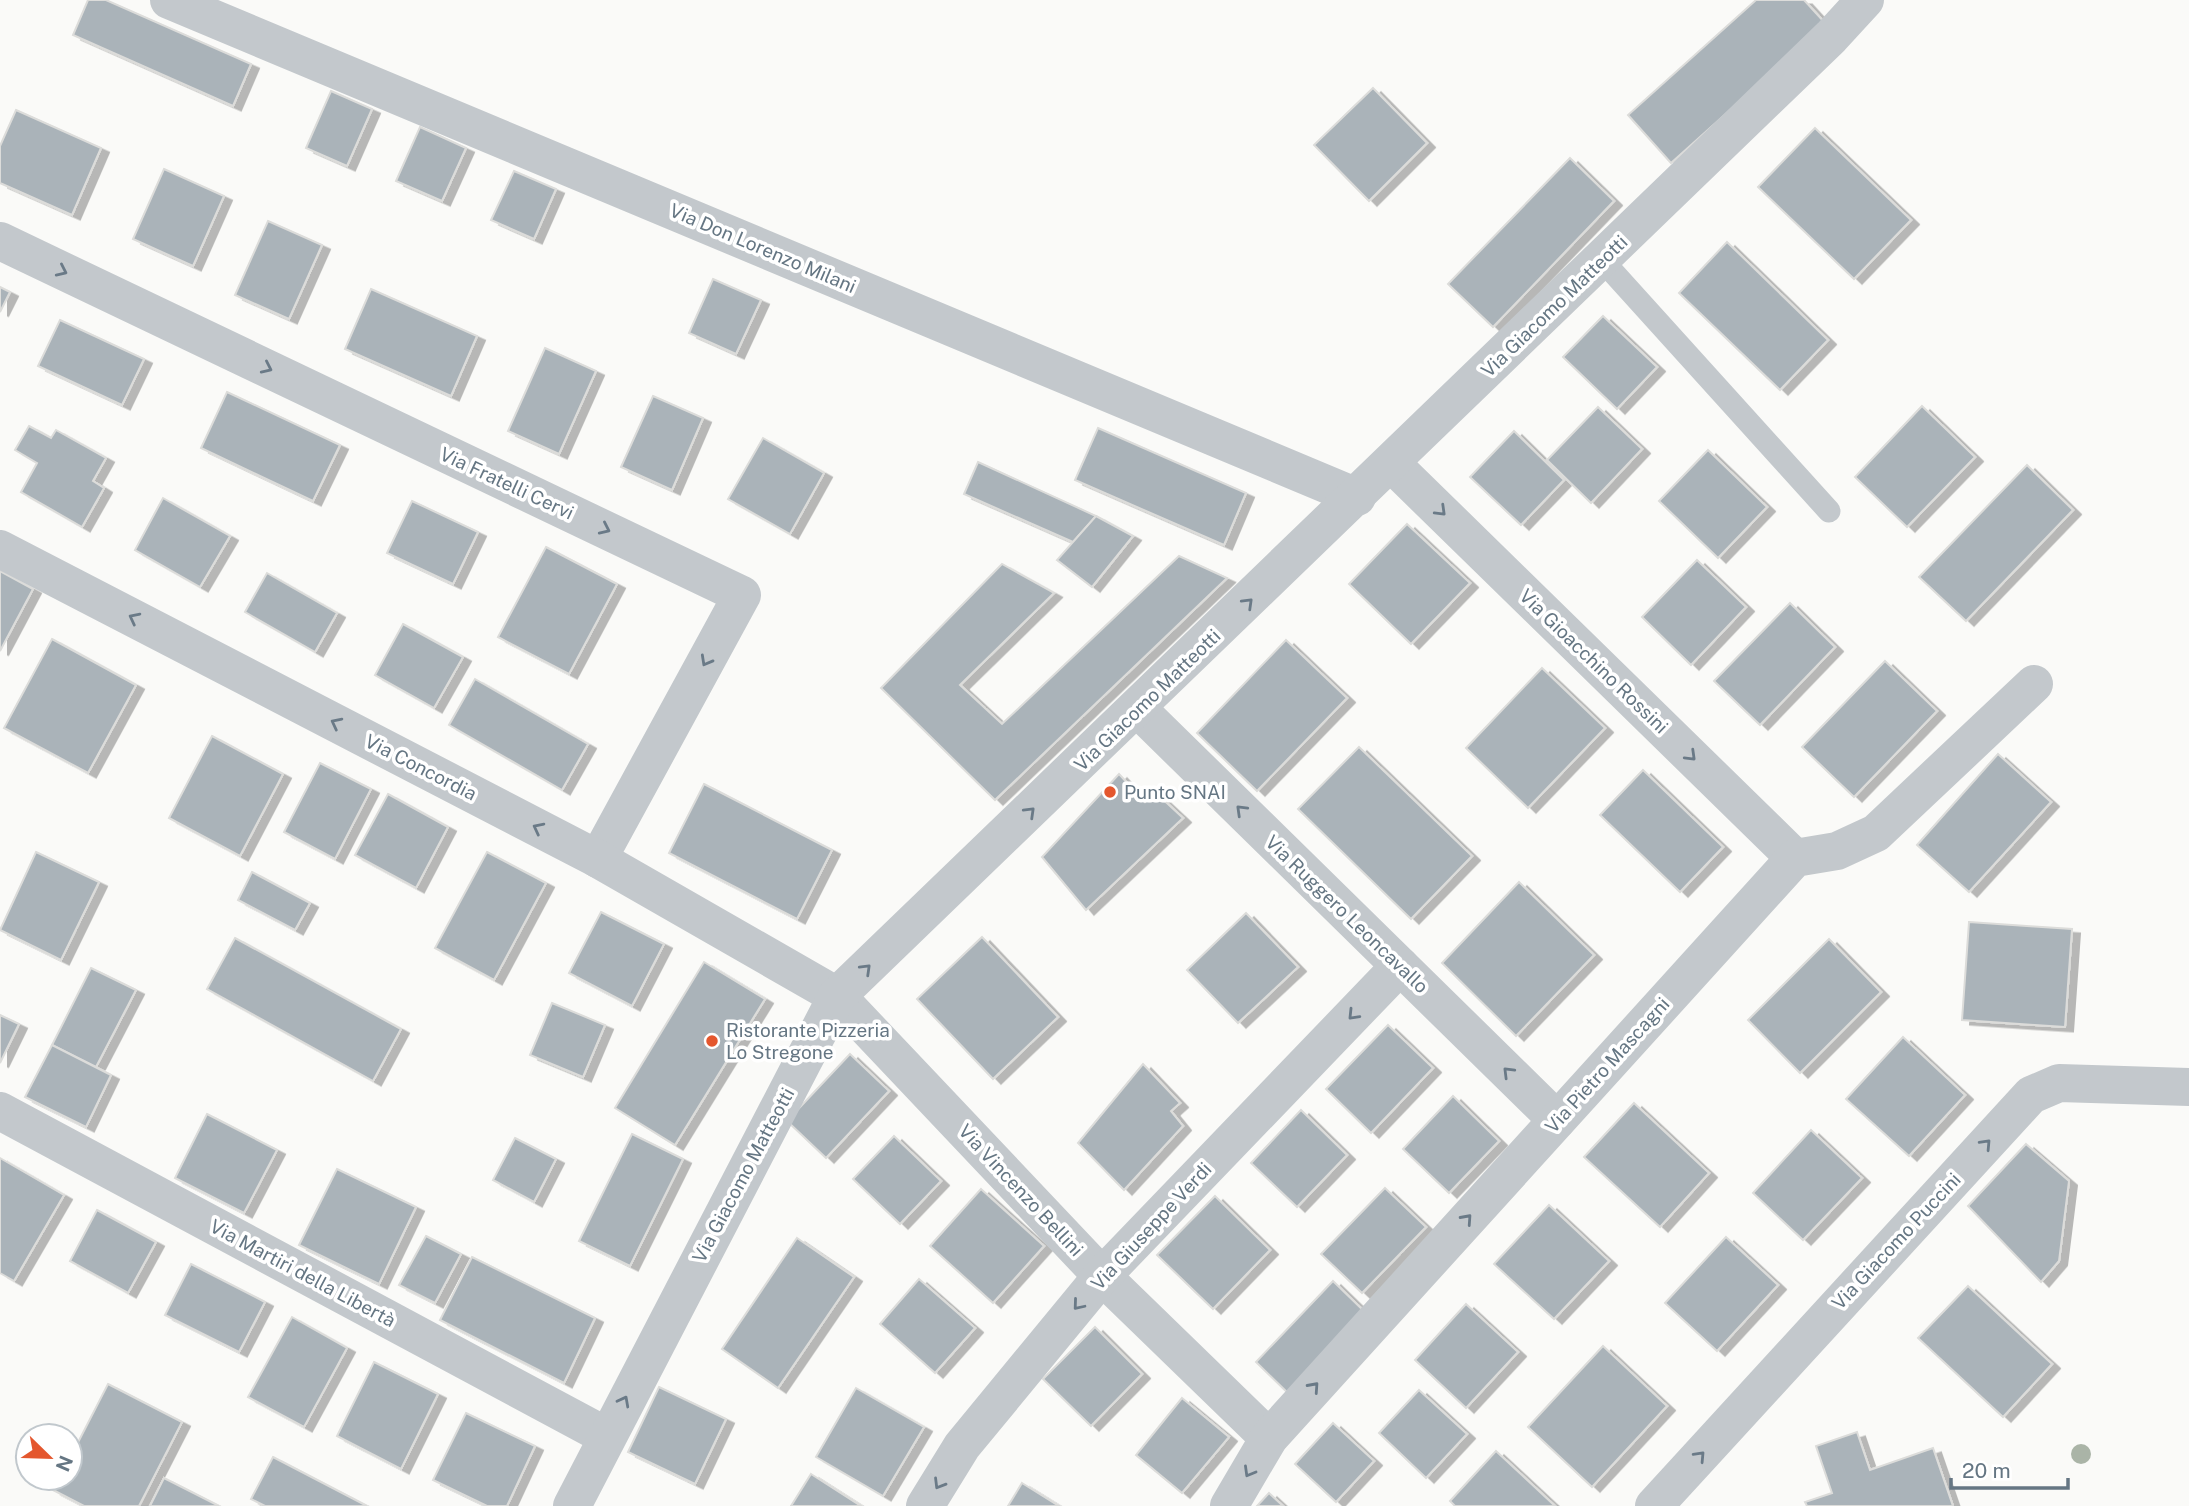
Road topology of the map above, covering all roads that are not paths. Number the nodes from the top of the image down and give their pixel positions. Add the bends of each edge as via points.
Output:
1 (169, 0) edge
2 (1865, 0) edge
3 (0, 241) edge
4 (1602, 260) junction
5 (1392, 464) junction
6 (1357, 497) junction
7 (1829, 511) dead end
8 (0, 549) edge
9 (2034, 684) dead end
10 (1138, 709) junction
11 (1795, 858) junction
12 (598, 859) junction
13 (1400, 966) junction
14 (837, 996) junction
15 (2189, 1087) edge
16 (0, 1111) edge
17 (1557, 1120) junction
18 (1102, 1276) junction
19 (606, 1436) junction
20 (1269, 1438) junction
21 (572, 1506) edge
22 (925, 1506) edge
23 (1229, 1506) edge
24 (1654, 1506) edge

1 - 6 street, Via Don Lorenzo Milani
2 - 4 street, Via Giacomo Matteotti
3 -> 12 street, Via Fratelli Cervi via 742,595
4 - 5 street, Via Giacomo Matteotti
4 - 7 lane
5 - 6 street, Via Giacomo Matteotti
5 -> 11 street, Via Gioacchino Rossini
10 -> 6 street, Via Giacomo Matteotti
12 -> 8 street, Via Concordia
9 - 11 street via 1876,833 1837,851
13 -> 10 street, Via Ruggero Leoncavallo
14 -> 10 street, Via Giacomo Matteotti
11 - 17 street, Via Pietro Mascagni
12 - 14 street, Via Concordia
17 -> 13 street, Via Ruggero Leoncavallo
13 -> 18 street, Via Giuseppe Verdi
14 - 18 street, Via Vincenzo Bellini
19 -> 14 street, Via Giacomo Matteotti
24 -> 15 street, Via Giacomo Puccini via 2031,1095 2059,1083
16 - 19 street, Via Martiri della Libertà
20 -> 17 street, Via Pietro Mascagni
18 - 20 street, Via Vincenzo Bellini
18 -> 22 street, Via Giuseppe Verdi via 962,1446
19 - 21 street, Via Giacomo Matteotti
20 -> 23 street, Via Pietro Mascagni

